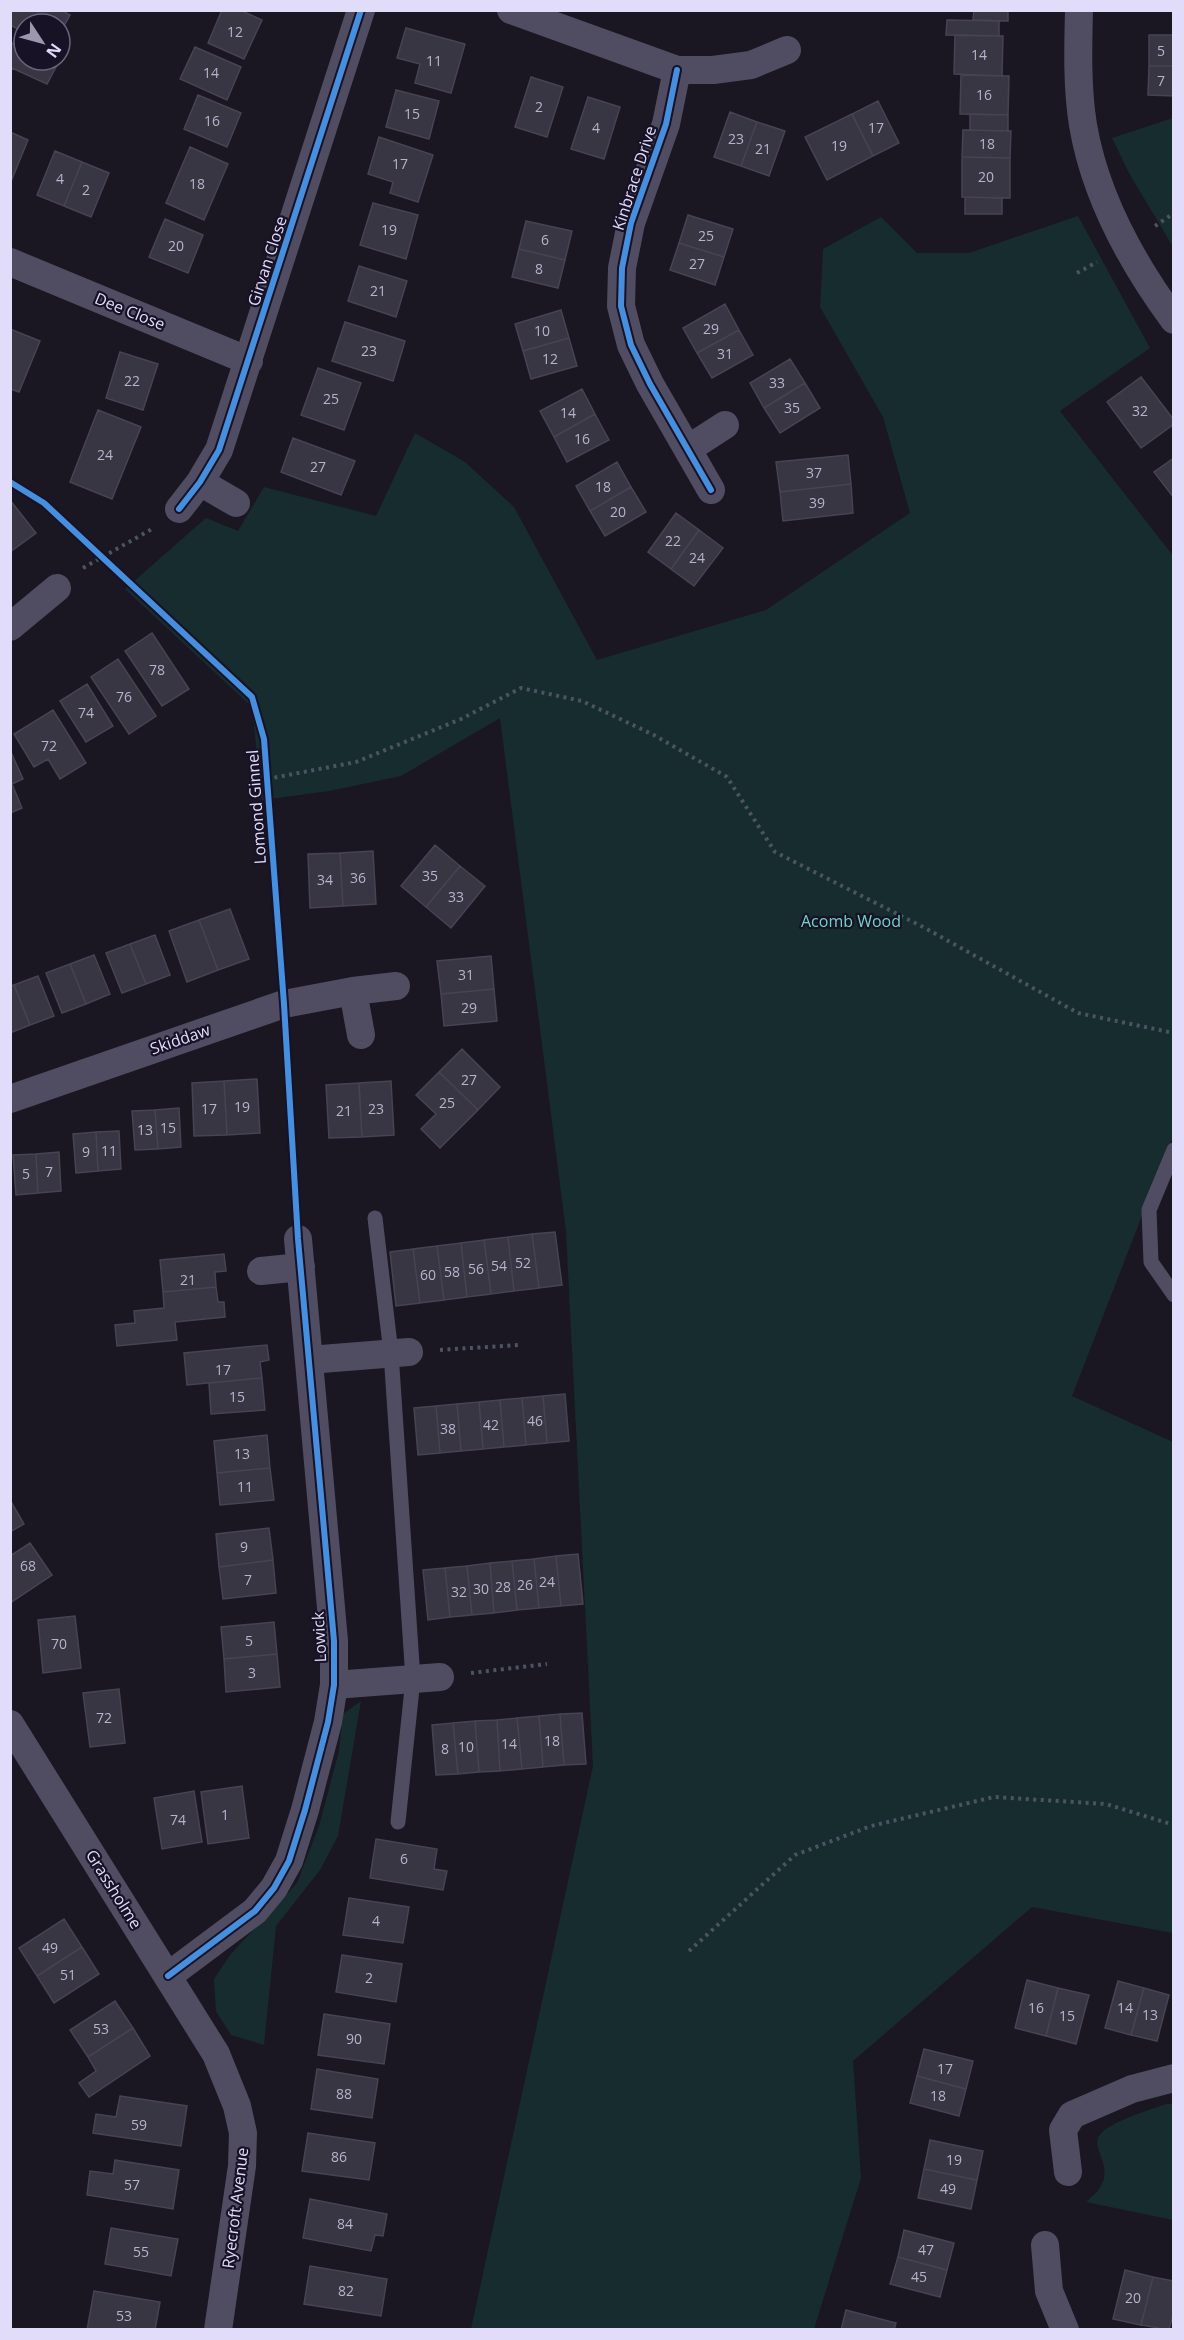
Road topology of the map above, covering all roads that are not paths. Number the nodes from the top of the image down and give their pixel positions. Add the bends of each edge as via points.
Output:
1 (361, 10) edge
2 (511, 10) edge
3 (1079, 10) edge
4 (787, 50) dead end
5 (677, 70) junction
6 (10, 262) edge
7 (1173, 320) edge
8 (249, 361) junction
9 (725, 425) dead end
10 (688, 449) junction
11 (200, 482) junction
12 (711, 490) dead end
13 (236, 503) dead end
14 (179, 509) road end
15 (57, 588) dead end
16 (10, 627) edge
17 (396, 986) dead end
18 (353, 991) junction
19 (361, 1035) dead end
20 (10, 1100) edge
21 (1173, 1150) edge
22 (375, 1218) dead end
23 (298, 1239) dead end
24 (301, 1267) junction
25 (261, 1271) dead end
26 (1173, 1295) edge
27 (400, 1352) junction
28 (309, 1360) junction
29 (427, 1678) junction
30 (334, 1685) junction
31 (15, 1741) edge
32 (398, 1822) dead end
33 (168, 1976) junction
34 (216, 2054) joint
35 (1173, 2079) edge
36 (1068, 2172) dead end
37 (1045, 2245) dead end
38 (218, 2330) edge
39 (1065, 2330) edge

1 - 8 street, Girvan Close
2 - 5 street
3 - 7 street via 1078,64 1089,154 1127,246
4 - 5 street via 752,65
5 - 10 street, Kinbrace Drive via 666,124 631,223 622,268 621,306 631,345
6 - 8 street, Dee Close
8 - 11 street, Girvan Close via 219,450
9 - 10 street
10 - 12 street, Kinbrace Drive
11 - 13 street
11 - 14 street, Girvan Close
15 - 16 street
17 - 18 street, Skiddaw
18 - 19 street
18 - 20 street, Skiddaw via 255,1013
21 - 26 lane via 1149,1210 1151,1262
22 - 27 lane
23 - 24 street, Lowick
24 - 25 street
24 - 28 street, Lowick
27 - 28 street
27 - 29 lane
28 - 30 street, Lowick via 334,1641
29 - 30 street, Lowick
29 - 32 lane
30 - 33 street, Lowick via 305,1810 289,1861 274,1888 255,1911
31 - 33 street, Grassholme
33 - 34 street, Grassholme
34 - 38 street, Ryecroft Avenue via 237,2106 243,2133 241,2177
35 - 36 street via 1132,2089 1072,2115 1063,2130
37 - 39 street via 1049,2292

